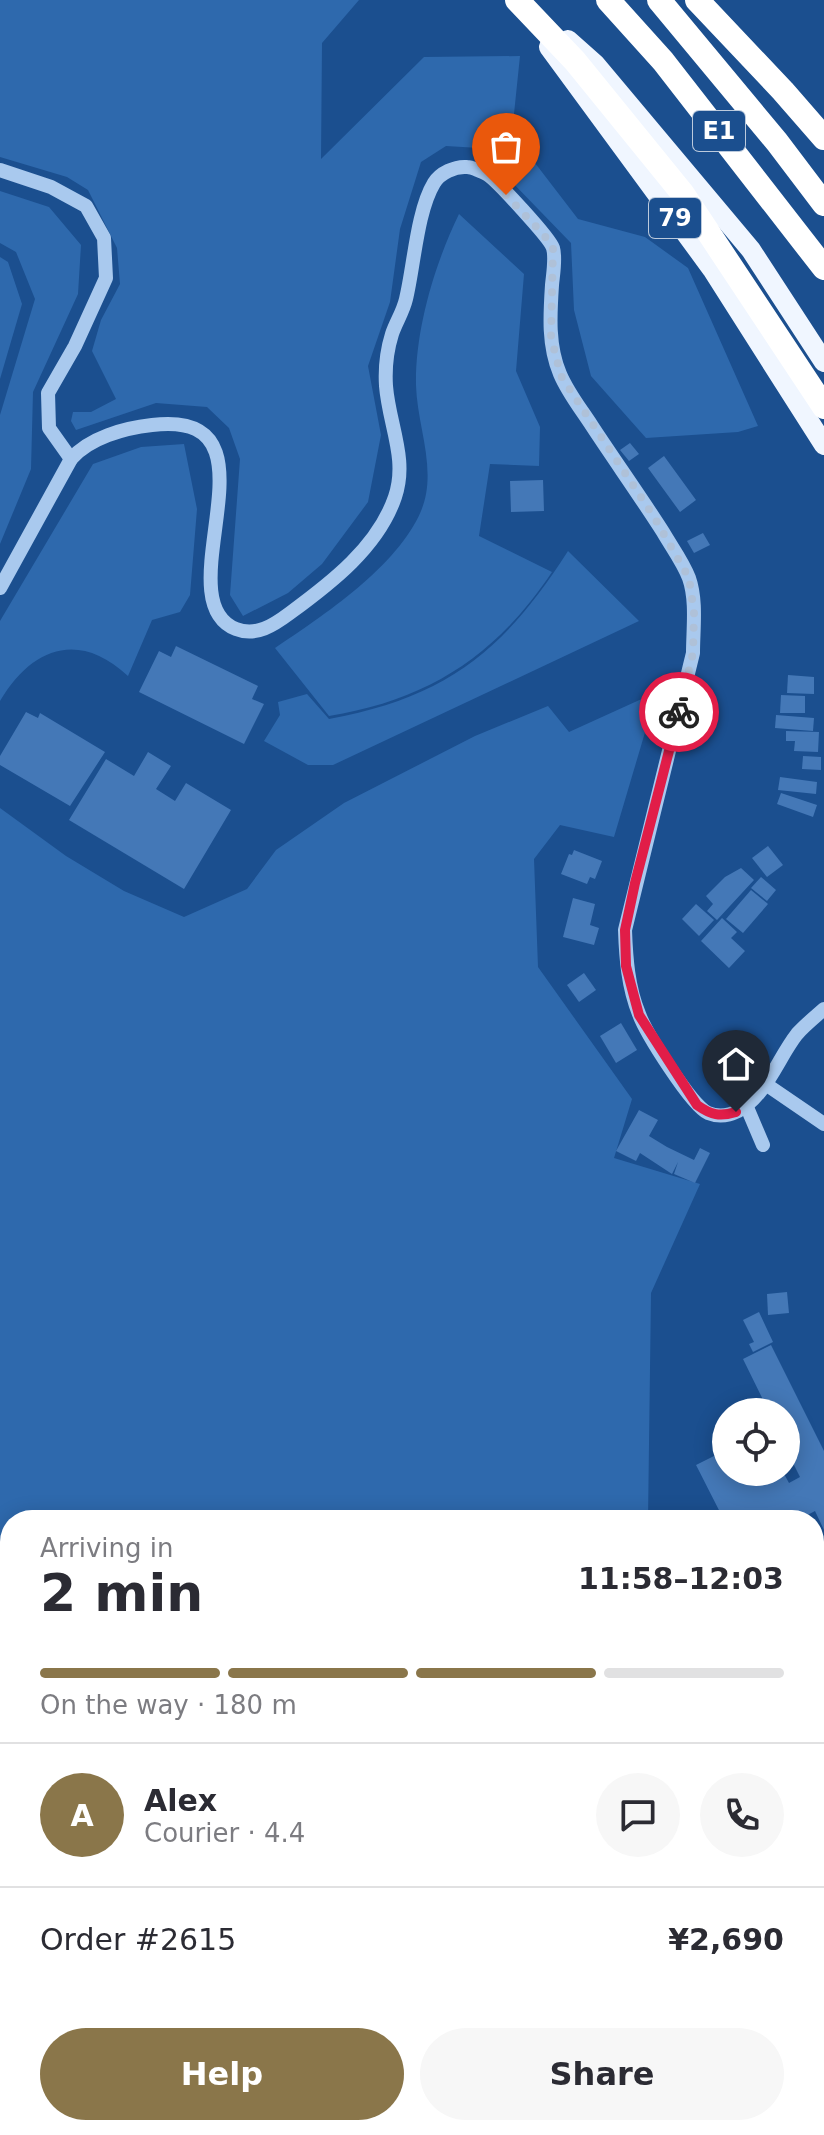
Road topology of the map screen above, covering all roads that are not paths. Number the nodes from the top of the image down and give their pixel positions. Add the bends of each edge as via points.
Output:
1 (518, 0) edge
2 (608, 0) edge
3 (659, 0) edge
4 (697, 0) edge
5 (824, 138) edge
6 (744, 163) junction
7 (0, 170) edge
8 (824, 204) edge
9 (824, 268) edge
10 (824, 285) edge
11 (824, 362) edge
12 (824, 407) edge
13 (824, 445) edge
14 (71, 459) junction
15 (0, 588) edge
16 (824, 1009) edge
17 (764, 1083) junction
18 (746, 1105) junction
19 (824, 1124) edge
20 (763, 1145) dead end

1 - 11 main road, 79 via 595,64 741,238
1 - 12 highway via 683,194
1 - 13 main road, 79 via 712,269
2 - 6 highway, E1
3 - 8 highway, E1
4 - 5 highway
6 - 9 highway, E1
6 - 10 highway
7 - 14 street via 51,187 86,206 104,238 106,278 48,393 49,428
14 - 15 street
14 - 18 street via 80,448 138,428 180,425 199,430 218,460 220,482 211,589 215,612 247,632 262,631 288,615 359,554 385,521 396,496 400,464 386,388 387,358 428,199 445,172 466,167 487,175 553,248 551,337 561,376 689,578 693,653 635,883 625,930 626,966 639,1015 697,1105 722,1116
16 - 17 street via 797,1034
17 - 18 street
17 - 19 street
18 - 20 street

